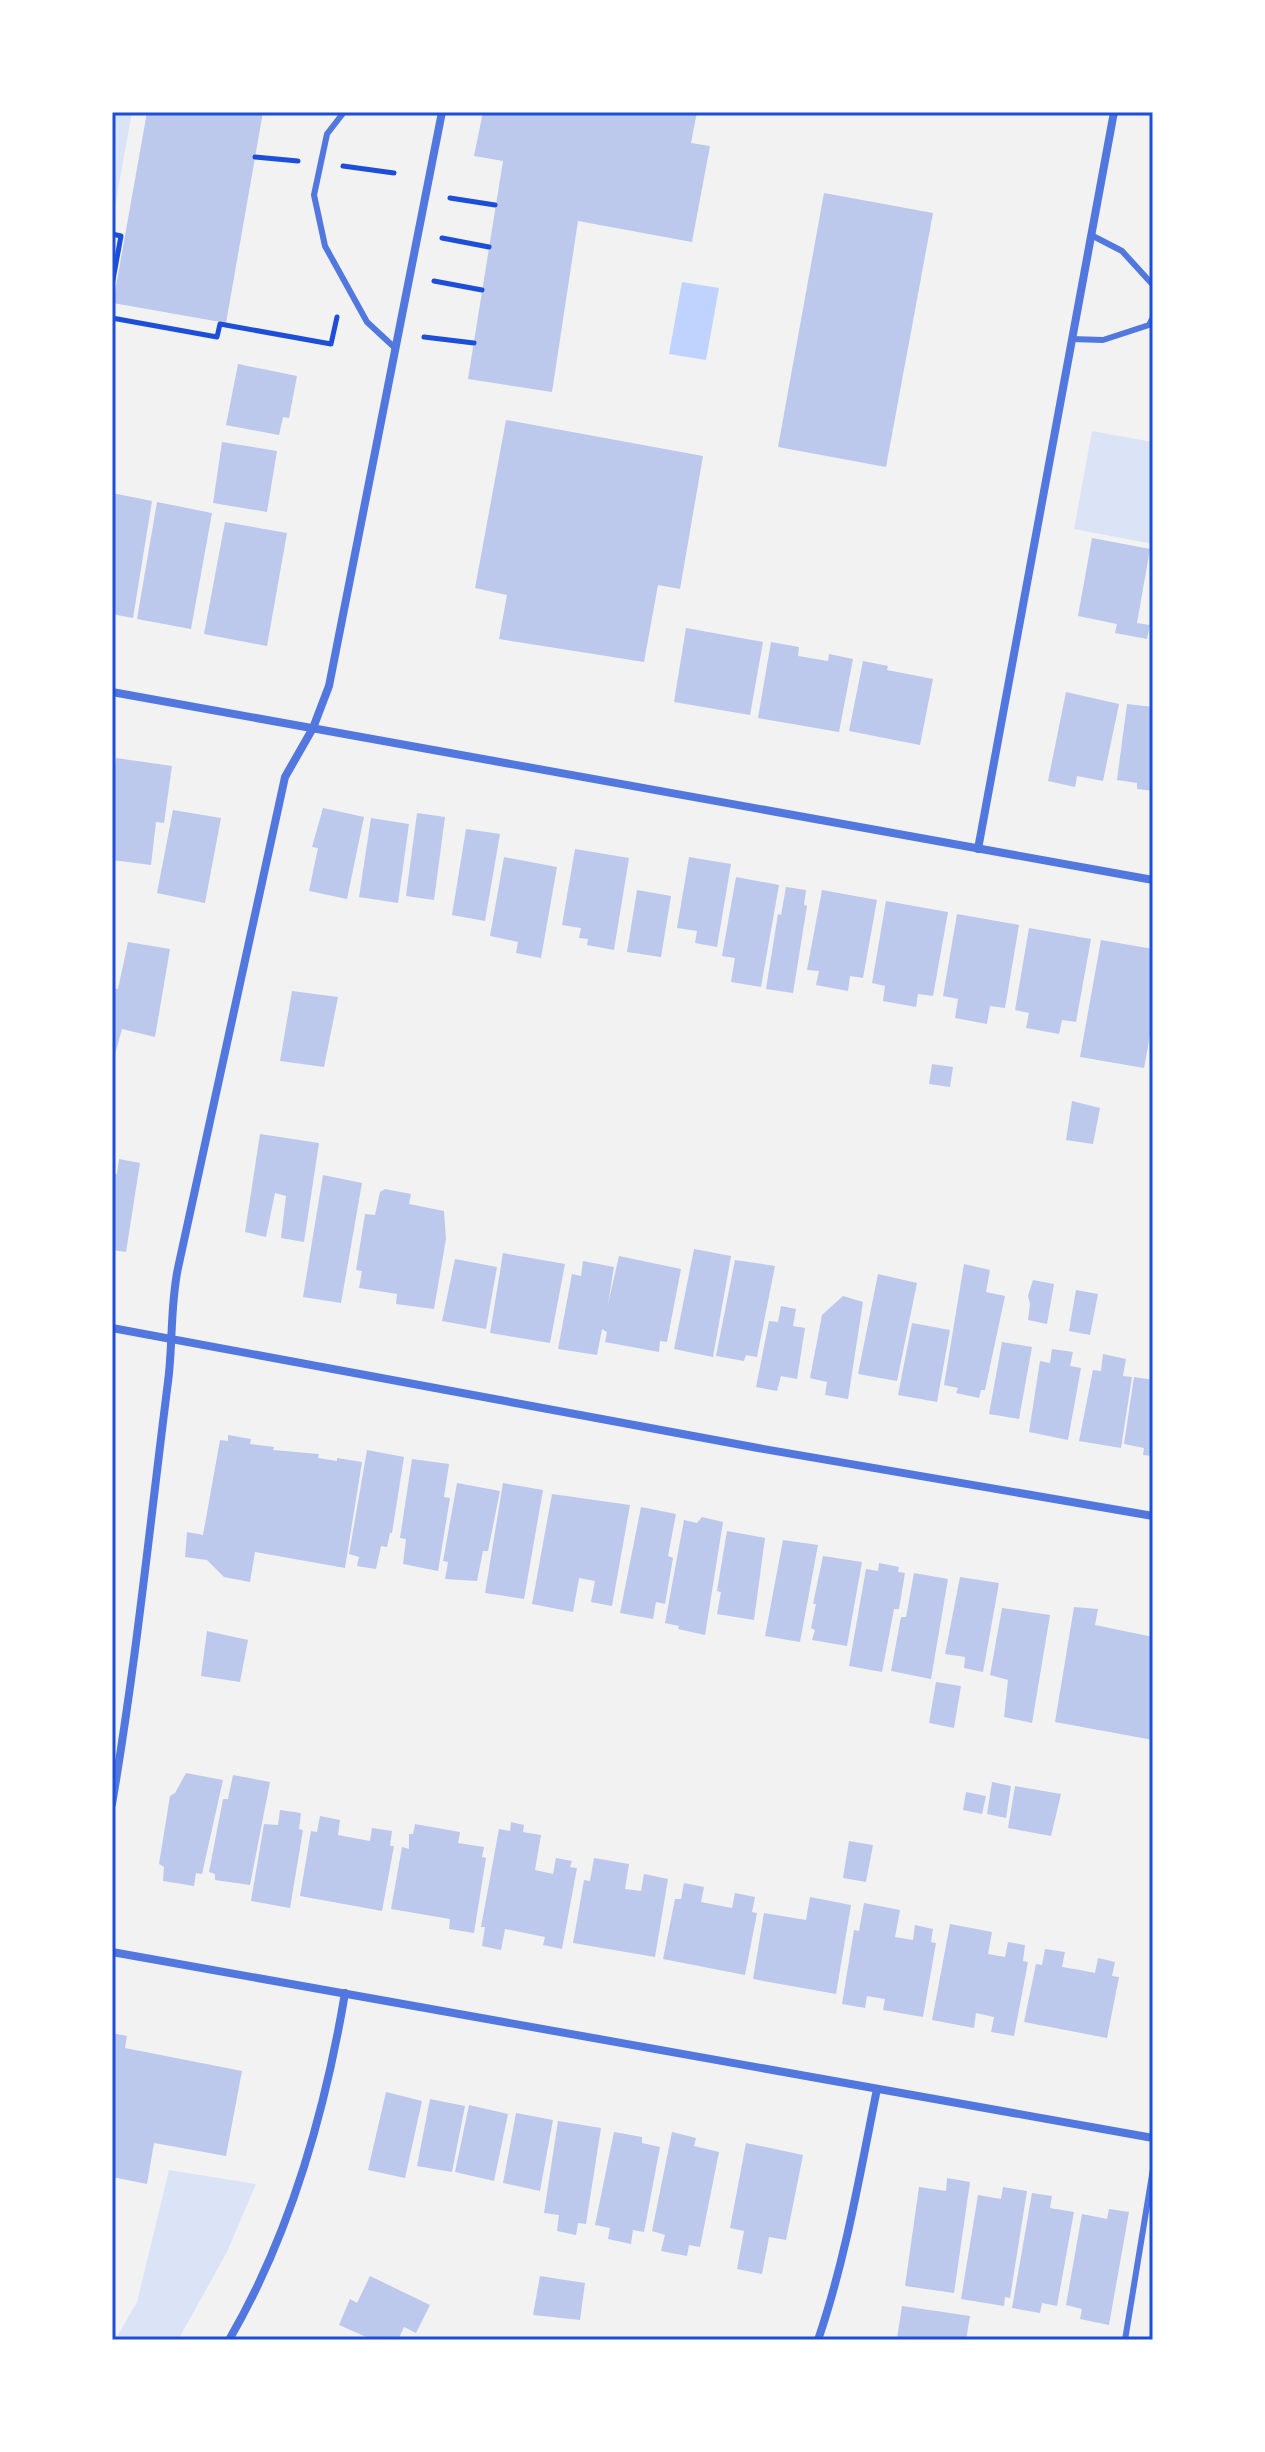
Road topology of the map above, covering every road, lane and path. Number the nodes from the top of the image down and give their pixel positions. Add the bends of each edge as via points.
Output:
1 (344, 112) edge
2 (442, 112) edge
3 (1114, 112) edge
4 (449, 198) dead end
5 (495, 205) dead end
6 (112, 234) edge
7 (1091, 235) junction
8 (442, 238) dead end
9 (489, 247) dead end
10 (344, 281) junction
11 (434, 281) dead end
12 (112, 285) edge
13 (1153, 285) edge
14 (482, 290) dead end
15 (1153, 317) edge
16 (112, 318) edge
17 (424, 337) dead end
18 (1072, 339) junction
19 (474, 343) dead end
20 (394, 347) junction
21 (112, 692) edge
22 (313, 728) junction
23 (978, 849) junction
24 (1153, 880) edge
25 (112, 1328) edge
26 (172, 1339) junction
27 (1153, 1516) edge
28 (112, 1804) edge
29 (112, 1952) edge
30 (345, 1993) junction
31 (877, 2089) junction
32 (1153, 2138) edge
33 (1153, 2169) edge
34 (229, 2340) edge
35 (818, 2340) edge
36 (1125, 2340) edge

1 - 10 lane via 327,134 314,195 325,246
2 - 20 street
3 - 7 street
4 - 5 path
6 - 12 path via 121,236
7 - 13 lane via 1122,251
7 - 18 street
8 - 9 path
10 - 16 path via 331,344 220,324 217,337
10 - 20 lane via 367,322
11 - 14 path
15 - 18 lane via 1149,325 1103,340
17 - 19 path
18 - 23 street
20 - 22 street via 329,686
21 - 22 street
22 - 23 street
22 - 26 street via 285,777 172,1297
23 - 24 street
25 - 26 street
26 - 27 street
26 - 28 street via 129,1705
29 - 30 street
30 - 31 street
30 - 34 street via 318,2117 291,2204 249,2306
31 - 32 street
31 - 35 street via 841,2266
33 - 36 lane

